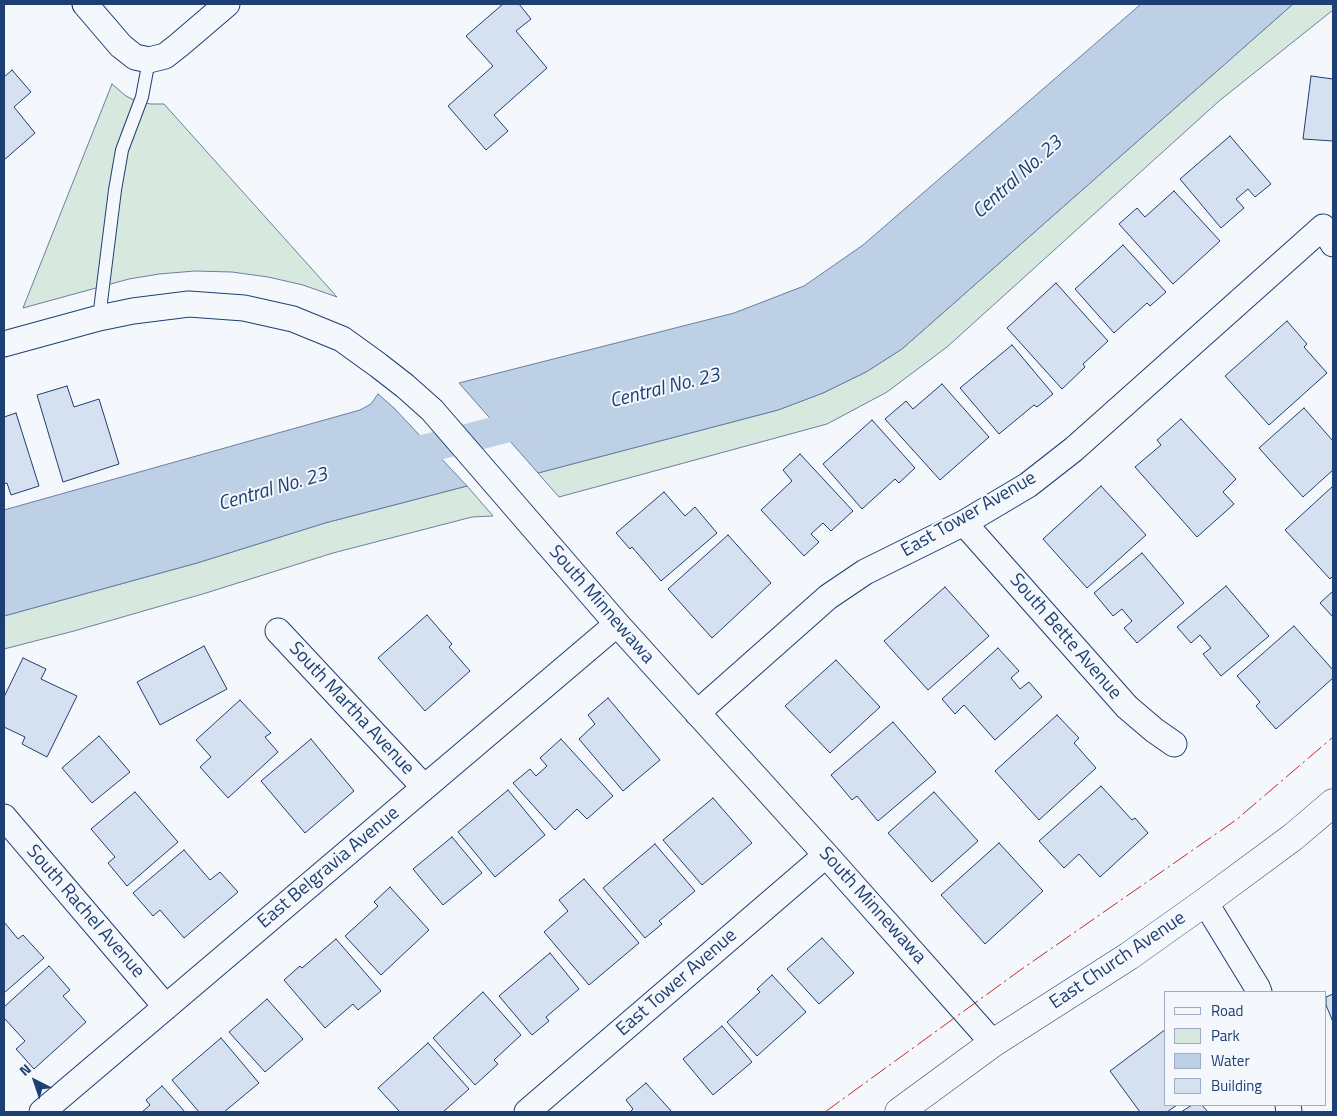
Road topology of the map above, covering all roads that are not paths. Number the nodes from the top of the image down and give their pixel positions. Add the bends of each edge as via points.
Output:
1 (85, 4) edge
2 (227, 4) edge
3 (150, 60) junction
4 (1328, 236) edge
5 (99, 318) junction
6 (4, 344) edge
7 (964, 522) junction
8 (617, 624) junction
9 (278, 631) dead end
10 (697, 713) junction
11 (1174, 744) dead end
12 (424, 787) junction
13 (1333, 803) edge
14 (4, 817) edge
15 (826, 855) junction
16 (1205, 902) junction
17 (1259, 991) edge
18 (166, 1007) junction
19 (993, 1043) junction
20 (42, 1112) edge
21 (528, 1112) edge
22 (899, 1112) edge

1 - 3 street via 121,46 135,57
2 - 3 street via 164,56
3 - 5 lane via 142,97 122,150
4 - 7 street, East Tower Avenue via 1074,449 1028,485
5 - 6 street, South Minnewawa
5 - 8 street, South Minnewawa via 189,304 244,308 293,319 342,339 378,364 432,410
7 - 10 street, East Tower Avenue via 865,572 828,597
7 - 11 street, South Bette Avenue via 1127,707
8 - 10 street, South Minnewawa
8 - 12 street, East Belgravia Avenue
9 - 12 street, South Martha Avenue
10 - 15 street, South Minnewawa
12 - 18 street, East Belgravia Avenue
13 - 16 street, East Church Avenue
14 - 18 street, South Rachel Avenue
15 - 19 street, South Minnewawa
15 - 21 street, East Tower Avenue
16 - 17 street
16 - 19 street, East Church Avenue via 1129,956
18 - 20 street, East Belgravia Avenue
19 - 22 street, East Church Avenue

